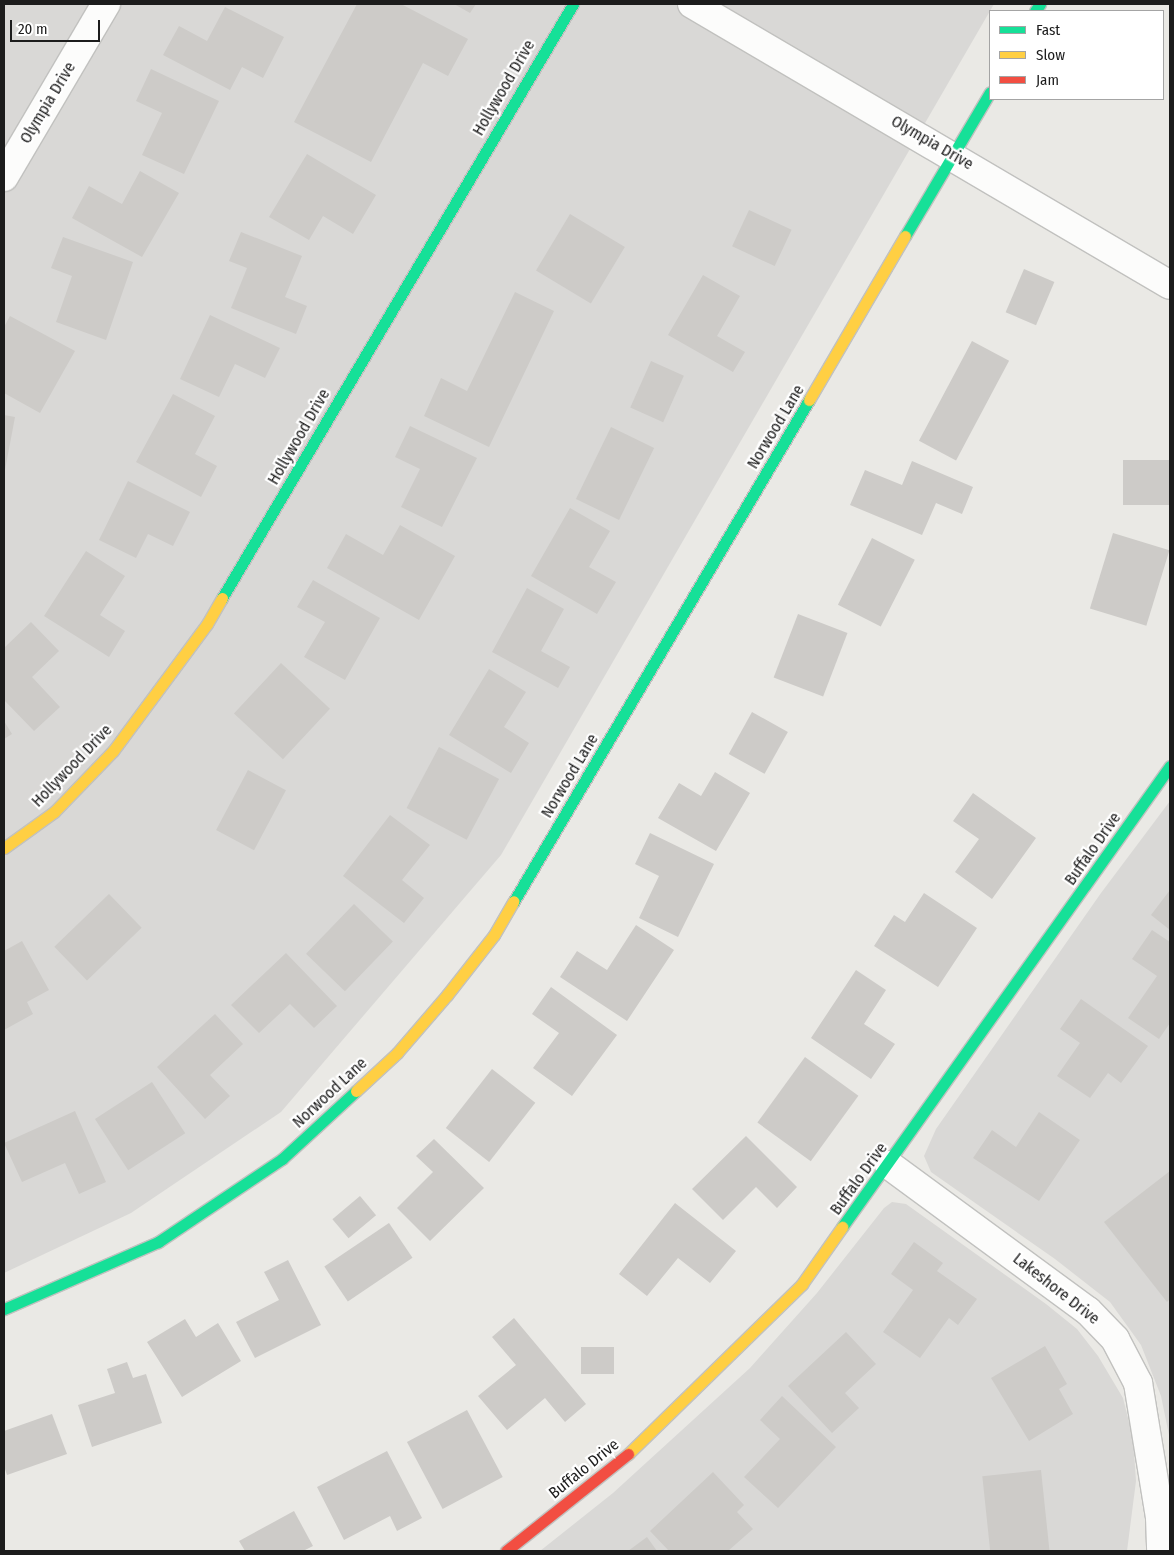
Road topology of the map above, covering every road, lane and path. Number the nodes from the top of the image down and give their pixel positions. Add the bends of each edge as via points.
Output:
1 (106, 4) edge
2 (573, 4) edge
3 (692, 4) edge
4 (989, 94) edge
5 (954, 156) junction
6 (4, 176) edge
7 (1170, 285) edge
8 (1170, 766) edge
9 (4, 848) edge
10 (889, 1165) junction
11 (4, 1309) edge
12 (506, 1551) edge
13 (1161, 1551) edge

1 - 6 street, Olympia Drive
2 - 9 street, Hollywood Drive via 208,624 113,751 54,812
3 - 5 street, Olympia Drive
4 - 5 street, Norwood Lane
5 - 7 street, Olympia Drive
5 - 11 street, Norwood Lane via 494,935 447,996 397,1053 282,1159 158,1242
8 - 10 street, Buffalo Drive
10 - 12 street, Buffalo Drive via 802,1284 616,1466
10 - 13 street, Lakeshore Drive via 1088,1311 1115,1339 1138,1383 1160,1517

